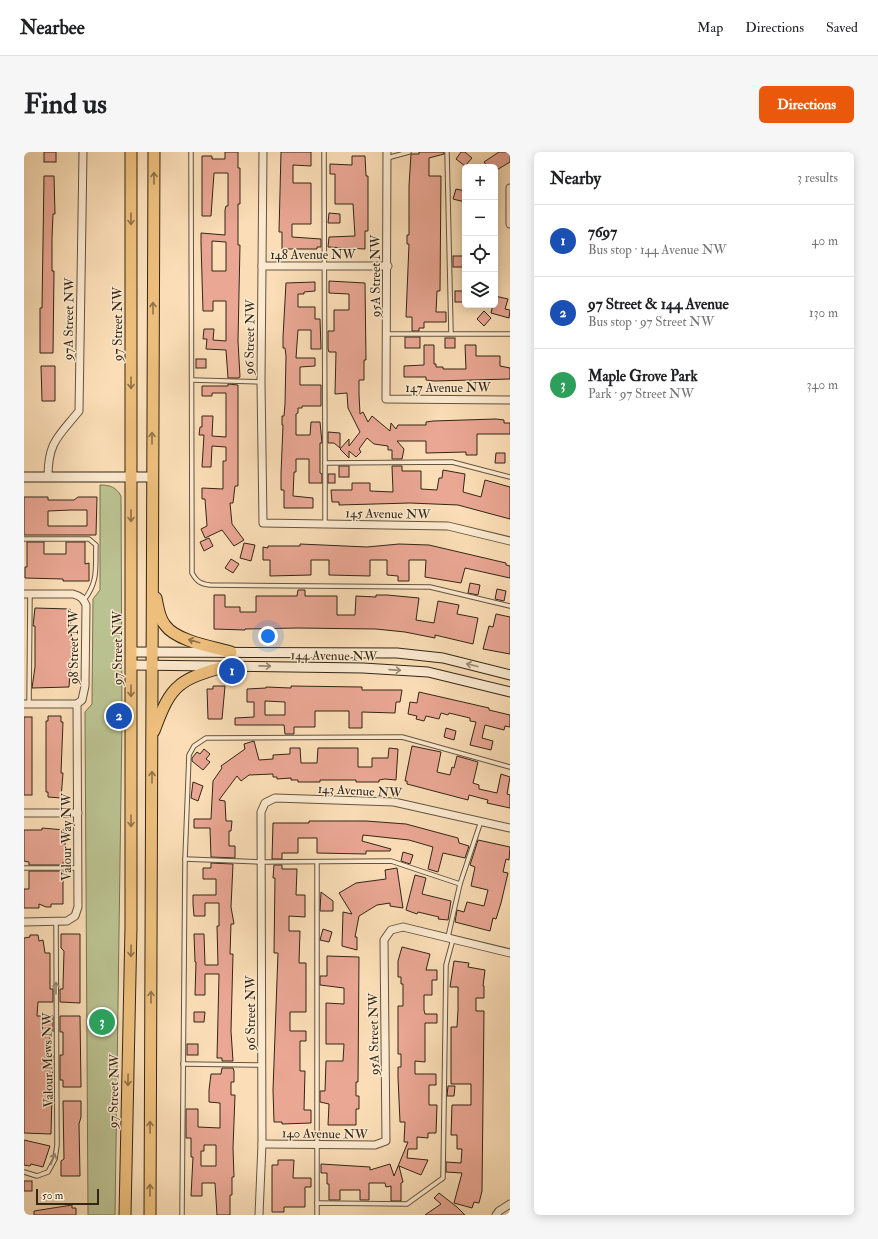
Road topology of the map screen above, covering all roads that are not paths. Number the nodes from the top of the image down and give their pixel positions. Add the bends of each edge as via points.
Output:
1 (83, 152) edge
2 (131, 152) edge
3 (154, 152) edge
4 (191, 152) edge
5 (263, 152) edge
6 (324, 152) edge
7 (409, 152) edge
8 (447, 152) edge
9 (386, 155) edge
10 (510, 188) edge
11 (510, 224) edge
12 (262, 266) junction
13 (324, 266) junction
14 (388, 266) junction
15 (451, 333) junction
16 (387, 334) junction
17 (510, 334) edge
18 (192, 380) junction
19 (261, 382) junction
20 (386, 399) joint
21 (510, 400) edge
22 (325, 463) junction
23 (24, 477) edge
24 (48, 477) junction
25 (130, 477) junction
26 (152, 477) junction
27 (510, 477) edge
28 (263, 523) joint
29 (325, 524) junction
30 (24, 539) edge
31 (510, 541) edge
32 (151, 580) junction
33 (27, 594) edge
34 (82, 598) junction
35 (510, 606) edge
36 (24, 649) edge
37 (30, 649) junction
38 (131, 652) junction
39 (152, 652) junction
40 (231, 652) junction
41 (131, 665) junction
42 (152, 665) junction
43 (226, 666) junction
44 (510, 675) edge
45 (510, 692) edge
46 (80, 702) junction
47 (27, 704) edge
48 (152, 738) junction
49 (510, 767) edge
50 (261, 812) joint
51 (24, 813) edge
52 (78, 813) junction
53 (481, 821) junction
54 (510, 828) edge
55 (185, 859) junction
56 (261, 862) junction
57 (317, 862) junction
58 (24, 868) edge
59 (78, 868) junction
60 (460, 884) junction
61 (56, 921) junction
62 (24, 922) edge
63 (450, 938) junction
64 (510, 953) edge
65 (183, 1064) junction
66 (262, 1065) junction
67 (386, 1141) joint
68 (262, 1144) junction
69 (318, 1144) junction
70 (24, 1172) edge
71 (317, 1203) junction
72 (510, 1204) edge
73 (125, 1215) edge
74 (150, 1215) edge
75 (182, 1215) edge
76 (259, 1215) edge
77 (317, 1215) edge
78 (496, 1215) edge

1 - 24 street, 97A Street NW via 79,411 53,443 48,460
2 -> 25 main road, 97 Street NW
26 -> 3 main road
4 - 18 lane
5 - 12 street, 96 Street NW
6 - 13 lane
7 - 9 lane
8 - 15 lane
9 - 14 street, 95A Street NW
10 - 11 street
12 - 13 street, 148 Avenue NW
12 - 19 street, 96 Street NW
13 - 14 street, 148 Avenue NW
13 - 22 lane
14 - 16 street, 95A Street NW
15 - 16 lane
15 - 17 lane
16 - 20 street, 95A Street NW
18 - 19 lane
18 - 35 lane via 192,573 201,584 430,587
19 - 28 street, 96 Street NW
20 - 21 street, 147 Avenue NW
22 - 27 lane via 452,462
22 - 29 lane
23 - 24 street
24 - 25 street
25 - 26 street
25 -> 38 main road, 97 Street NW
26 - 32 main road
28 - 29 street, 145 Avenue NW
29 - 31 street, 145 Avenue NW via 448,526
30 - 34 lane via 89,539 96,544 93,588
32 - 39 main road
40 -> 32 main road via 183,638 169,630 161,619
33 - 34 street via 73,594
33 - 37 lane
34 - 46 street, 98 Street NW via 86,605 86,686
36 - 37 lane
37 - 47 lane
38 - 39 street, 144 Avenue NW
38 - 41 main road, 97 Street NW
39 - 40 street, 144 Avenue NW
39 - 42 main road
44 -> 40 street, 144 Avenue NW via 443,658 397,653
41 - 42 street, 144 Avenue NW
41 -> 73 main road, 97 Street NW via 131,927
42 - 43 street, 144 Avenue NW
42 - 48 main road
43 -> 45 street, 144 Avenue NW via 363,668 428,672
43 - 48 main road via 180,685 165,705
46 - 47 street
46 - 52 street, Valour Way NW
74 -> 48 main road
49 - 55 lane via 402,737 206,738 194,746 189,756
50 - 53 street, 143 Avenue NW via 265,803 275,798 394,802
50 - 56 street, 96 Street NW
51 - 52 street
52 - 59 street, Valour Way NW
53 - 54 street, 143 Avenue NW
53 - 60 lane
55 - 56 lane
55 - 65 lane
56 - 57 lane
56 - 66 street, 96 Street NW
57 - 60 lane via 390,861
57 - 69 lane
58 - 59 lane
59 - 61 street, Valour Way NW via 78,907 75,916 67,921
60 - 63 lane
61 - 62 street, Valour Way NW
70 -> 61 lane, Valour Mews NW via 36,1176 48,1172 55,1159 57,1145
63 - 64 street
63 - 67 street, 95A Street NW via 403,927 391,930 384,940
63 - 71 lane via 446,964 443,1178 407,1204
65 - 66 lane
65 - 75 lane
66 - 68 street, 96 Street NW
67 - 69 street, 140 Avenue NW via 375,1145
68 - 69 street, 140 Avenue NW
68 - 76 street, 96 Street NW
69 - 71 lane
71 - 77 lane
72 - 78 street

